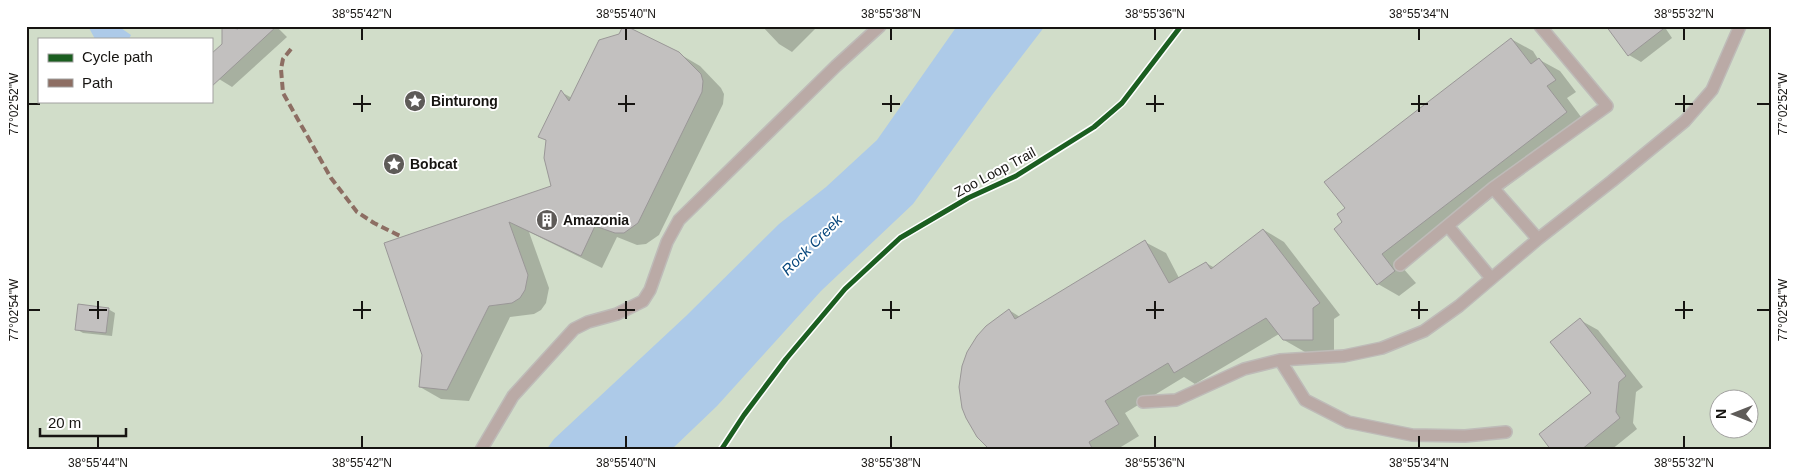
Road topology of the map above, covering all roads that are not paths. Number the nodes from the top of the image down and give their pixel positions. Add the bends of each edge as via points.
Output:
1 (880, 26) edge
2 (1540, 26) edge
3 (1740, 26) edge
4 (1493, 188) junction
5 (1448, 226) junction
6 (1538, 239) junction
7 (1400, 265) dead end
8 (1491, 278) junction
9 (1280, 360) junction
10 (1143, 402) dead end
11 (1506, 432) dead end
12 (481, 450) edge

1 - 12 lane via 679,220 642,302 574,329 513,396
2 - 4 lane via 1607,106
3 - 6 lane via 1712,90 1685,121
4 - 5 lane
4 - 6 lane
5 - 7 lane
5 - 8 lane
6 - 8 lane
8 - 9 lane via 1424,331 1382,348 1344,356
9 - 10 lane via 1244,369 1176,400
9 - 11 lane via 1305,400 1348,422 1412,434 1465,436

